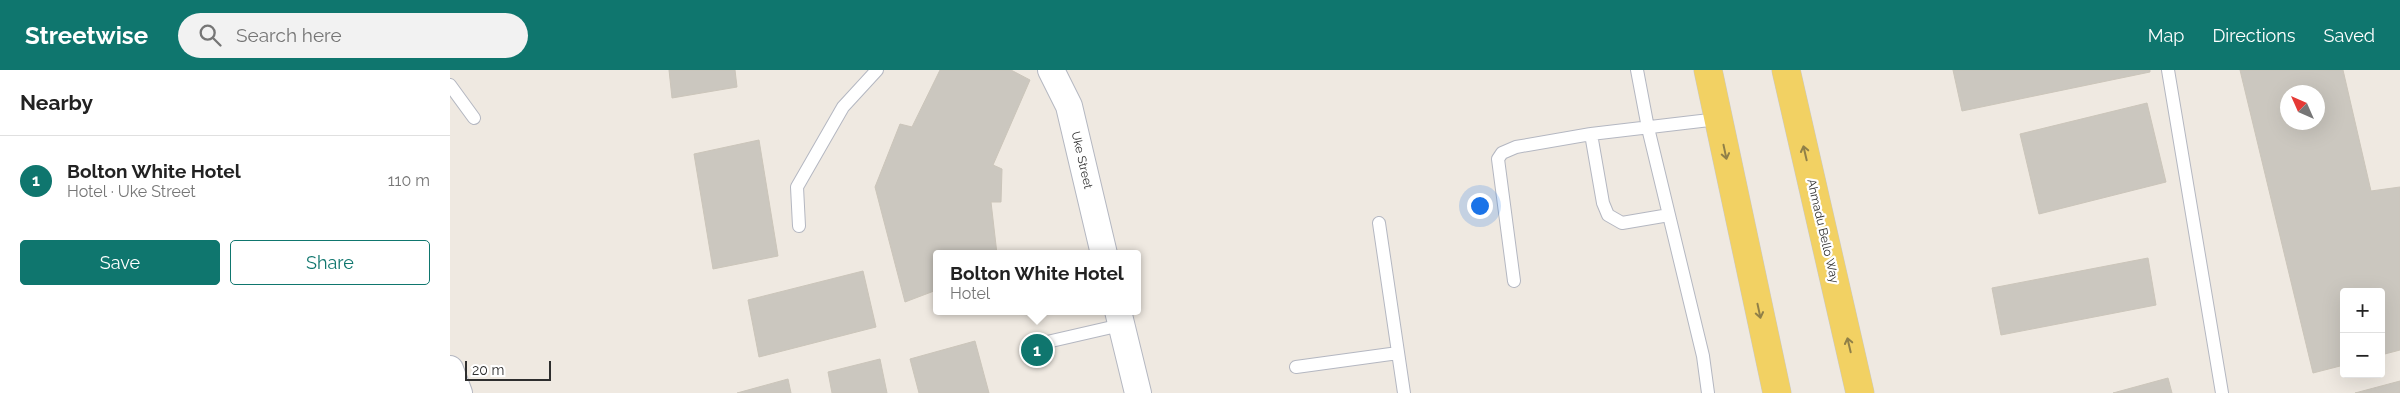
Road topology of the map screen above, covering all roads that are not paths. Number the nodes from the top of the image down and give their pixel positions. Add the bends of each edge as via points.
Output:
1 (877, 70) edge
2 (1051, 70) edge
3 (1637, 70) edge
4 (1708, 70) edge
5 (1786, 70) edge
6 (2168, 70) edge
7 (450, 85) edge
8 (474, 118) dead end
9 (1718, 118) junction
10 (1648, 128) junction
11 (1590, 134) junction
12 (1669, 214) junction
13 (1379, 223) dead end
14 (799, 226) dead end
15 (1103, 250) edge
16 (1514, 281) dead end
17 (1120, 318) edge
18 (1047, 342) dead end
19 (1398, 353) junction
20 (1296, 367) dead end
21 (450, 369) edge
22 (1856, 392) edge
23 (460, 393) edge
24 (1138, 393) edge
25 (1404, 393) edge
26 (1708, 393) edge
27 (1776, 393) edge
28 (2222, 393) edge

1 - 14 lane via 843,107 797,187
2 - 15 street, Uke Street via 1069,106
3 - 10 lane
4 - 9 main road
22 -> 5 main road, Ahmadu Bello Way
6 - 28 lane
7 - 8 lane
9 - 10 lane
9 -> 27 main road
10 - 11 lane
10 - 12 lane
11 - 12 lane via 1602,203 1608,215 1622,223
11 - 16 lane via 1516,147 1502,152 1498,159
12 - 26 lane via 1703,356
13 - 19 lane
17 - 18 lane
17 - 24 street
19 - 20 lane
19 - 25 lane
21 - 23 street

